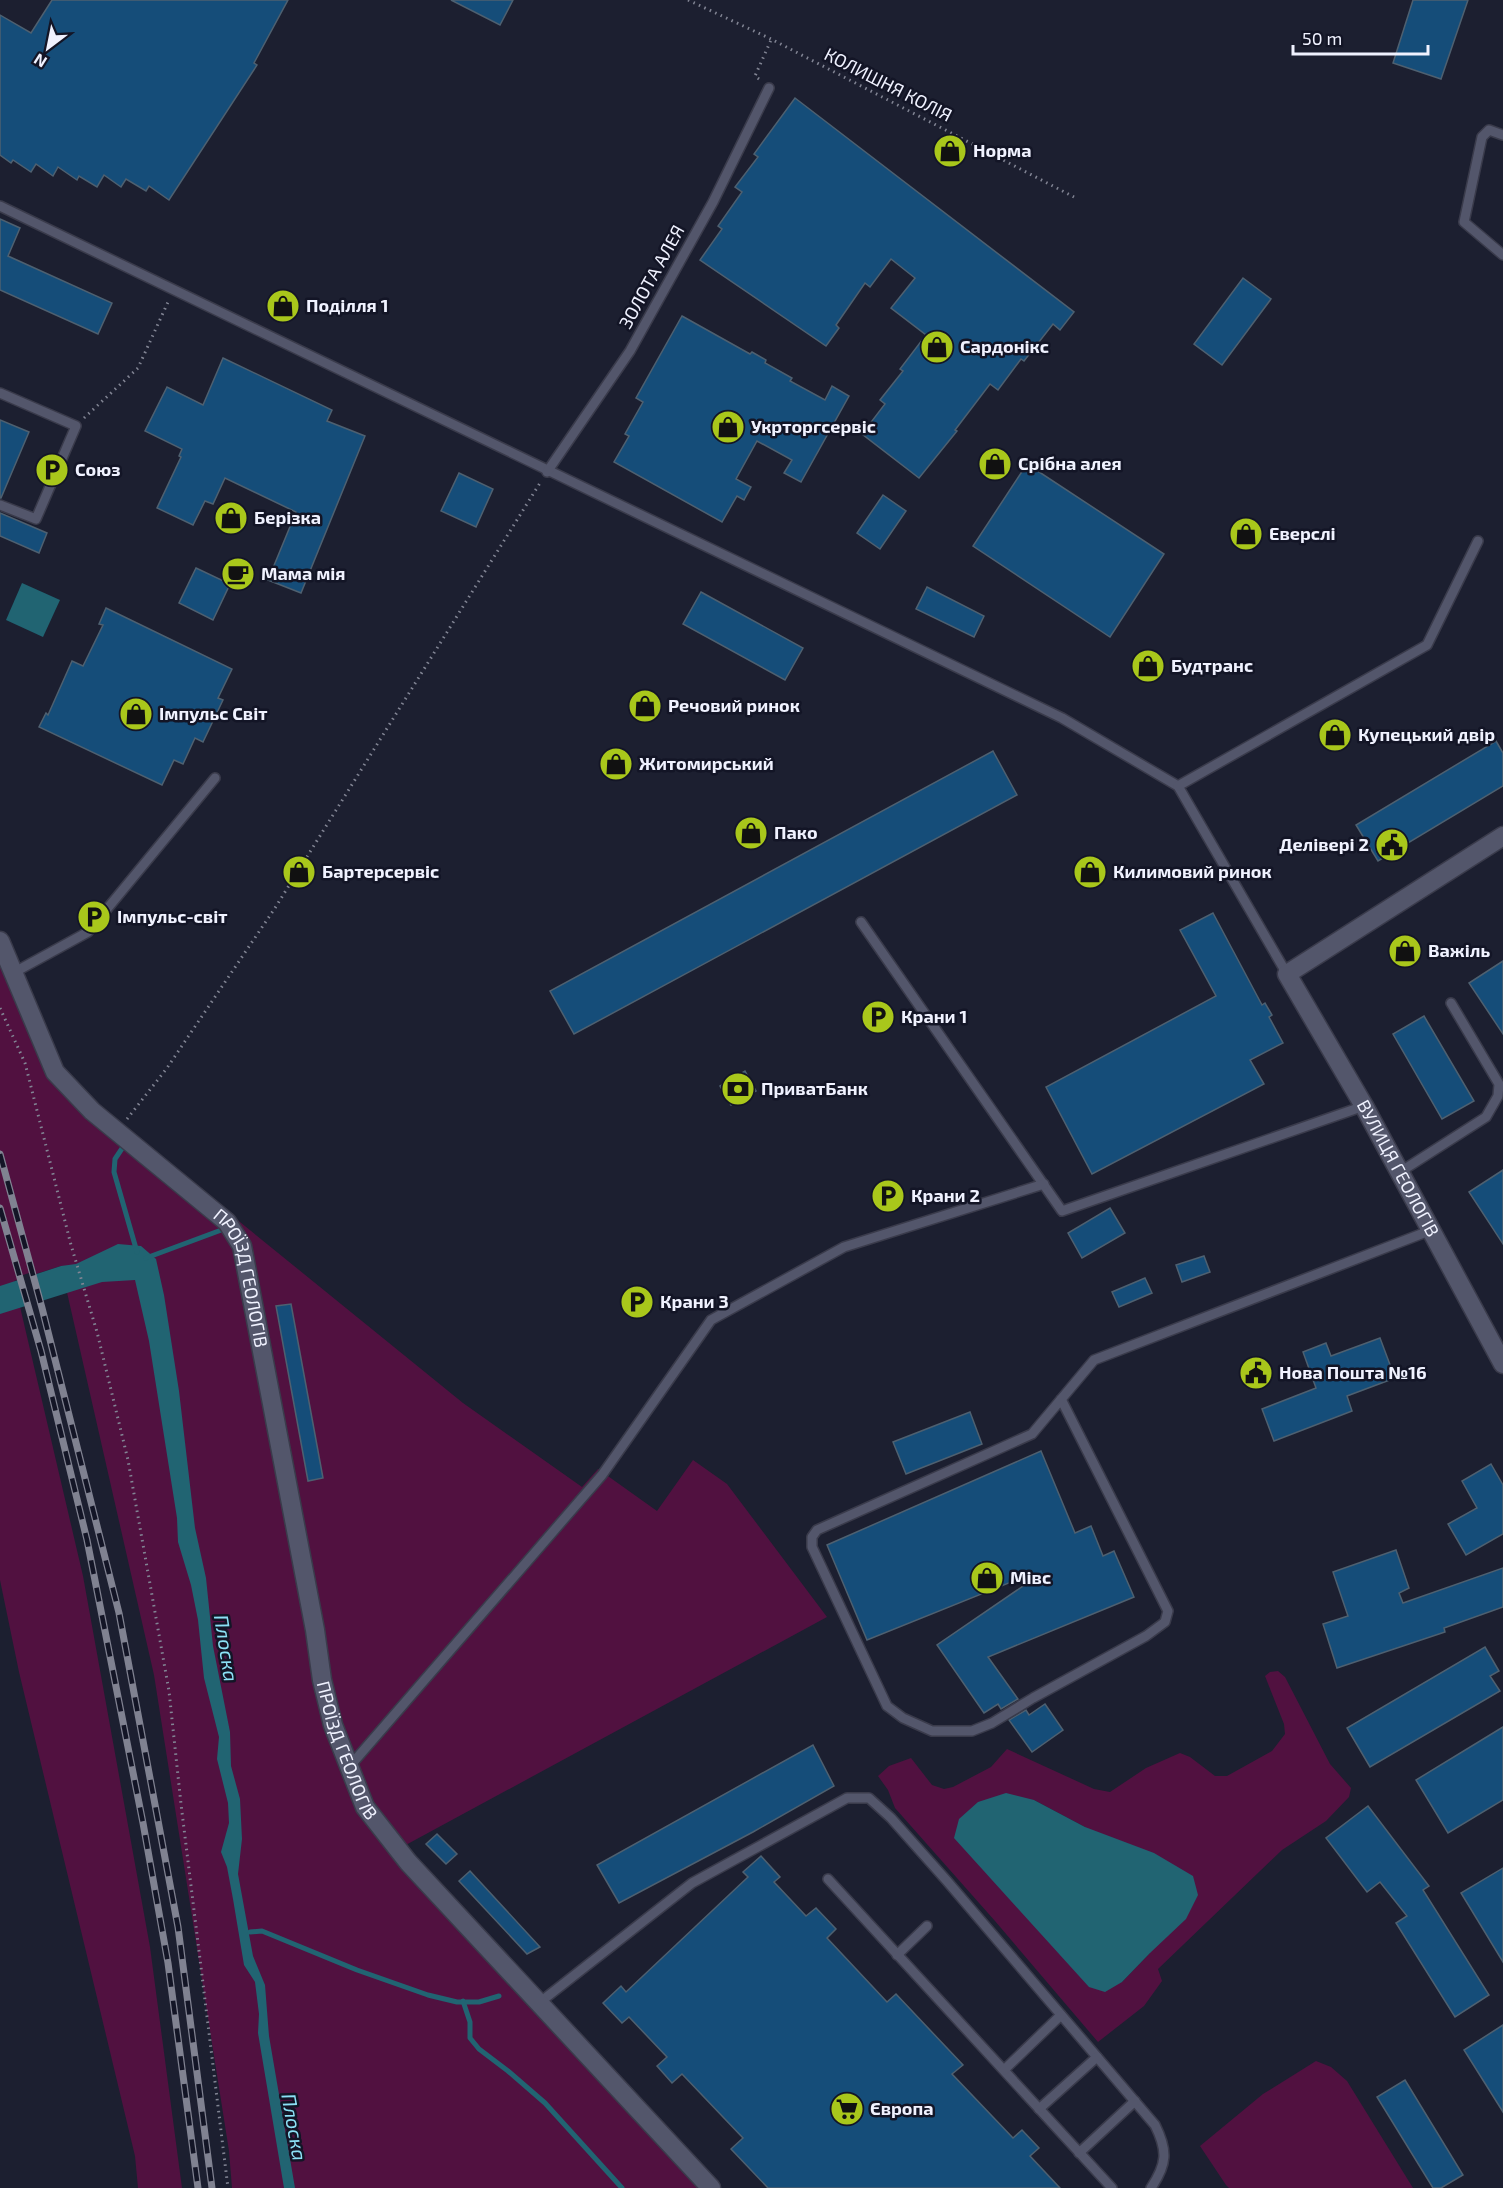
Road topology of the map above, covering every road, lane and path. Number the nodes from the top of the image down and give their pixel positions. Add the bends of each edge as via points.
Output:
1 (688, 0) edge
2 (771, 39) junction
3 (769, 88) joint
4 (1503, 135) edge
5 (1074, 196) dead end
6 (0, 206) edge
7 (1503, 255) edge
8 (173, 290) junction
9 (0, 393) edge
10 (76, 426) junction
11 (547, 471) junction
12 (0, 505) edge
13 (1478, 541) dead end
14 (215, 778) dead end
15 (1178, 786) junction
16 (1503, 836) edge
17 (861, 922) dead end
18 (0, 941) edge
19 (13, 973) junction
20 (1287, 974) junction
21 (1450, 1003) dead end
22 (0, 1008) edge
23 (1364, 1107) junction
24 (117, 1132) junction
25 (1400, 1172) junction
26 (1044, 1184) junction
27 (1430, 1231) junction
28 (1503, 1364) edge
29 (1061, 1400) junction
30 (350, 1766) junction
31 (828, 1879) dead end
32 (927, 1926) dead end
33 (897, 1955) junction
34 (539, 2003) junction
35 (1061, 2015) junction
36 (1097, 2057) junction
37 (1004, 2070) junction
38 (1135, 2101) junction
39 (1039, 2109) junction
40 (1079, 2153) junction
41 (228, 2188) edge
42 (711, 2188) edge
43 (1112, 2188) edge
44 (1150, 2188) edge

1 - 2 path, КОЛИШНЯ КОЛІЯ
2 - 3 path via 755,75
2 - 5 path, КОЛИШНЯ КОЛІЯ
3 - 11 lane, ЗОЛОТА АЛЕЯ via 630,351
4 - 7 lane via 1489,130 1482,137 1464,222
6 - 8 lane
8 - 10 path via 138,368
8 - 11 lane
9 - 10 lane
10 - 12 lane via 36,519
11 - 15 lane via 1062,718
11 - 24 path via 274,908 167,1068
13 - 15 lane via 1427,645
14 - 19 lane via 88,932
15 - 20 lane
16 - 20 street
17 - 26 lane
18 - 19 street, ПРОЇЗД ГЕОЛОГІВ
19 - 24 street, ПРОЇЗД ГЕОЛОГІВ via 55,1072
20 - 23 street, ВУЛИЦЯ ГЕОЛОГІВ
21 - 25 lane via 1499,1084 1498,1096 1486,1117
22 - 41 path via 25,1063 128,1460 169,1691
23 - 25 street, ВУЛИЦЯ ГЕОЛОГІВ
23 - 26 lane via 1062,1211
24 - 30 street, ПРОЇЗД ГЕОЛОГІВ via 226,1222 242,1246 322,1680 333,1725
25 - 27 street, ВУЛИЦЯ ГЕОЛОГІВ
26 - 30 lane via 844,1247 711,1320 602,1475
27 - 28 street, ВУЛИЦЯ ГЕОЛОГІВ
27 - 29 lane via 1094,1360
29 - 29 lane via 1168,1611 1165,1622 992,1723 972,1731 932,1731 887,1706 812,1547 812,1537 817,1530 1032,1434
30 - 34 street, ПРОЇЗД ГЕОЛОГІВ via 365,1808 408,1862
31 - 33 lane
32 - 33 lane
33 - 37 lane
34 - 35 lane via 692,1883 847,1798 869,1798 947,1881
34 - 42 street, ПРОЇЗД ГЕОЛОГІВ
35 - 36 lane
35 - 37 lane
36 - 38 lane
36 - 39 lane
37 - 39 lane
38 - 40 lane
38 - 44 lane via 1155,2125 1165,2146 1161,2173
39 - 40 lane
40 - 43 lane

